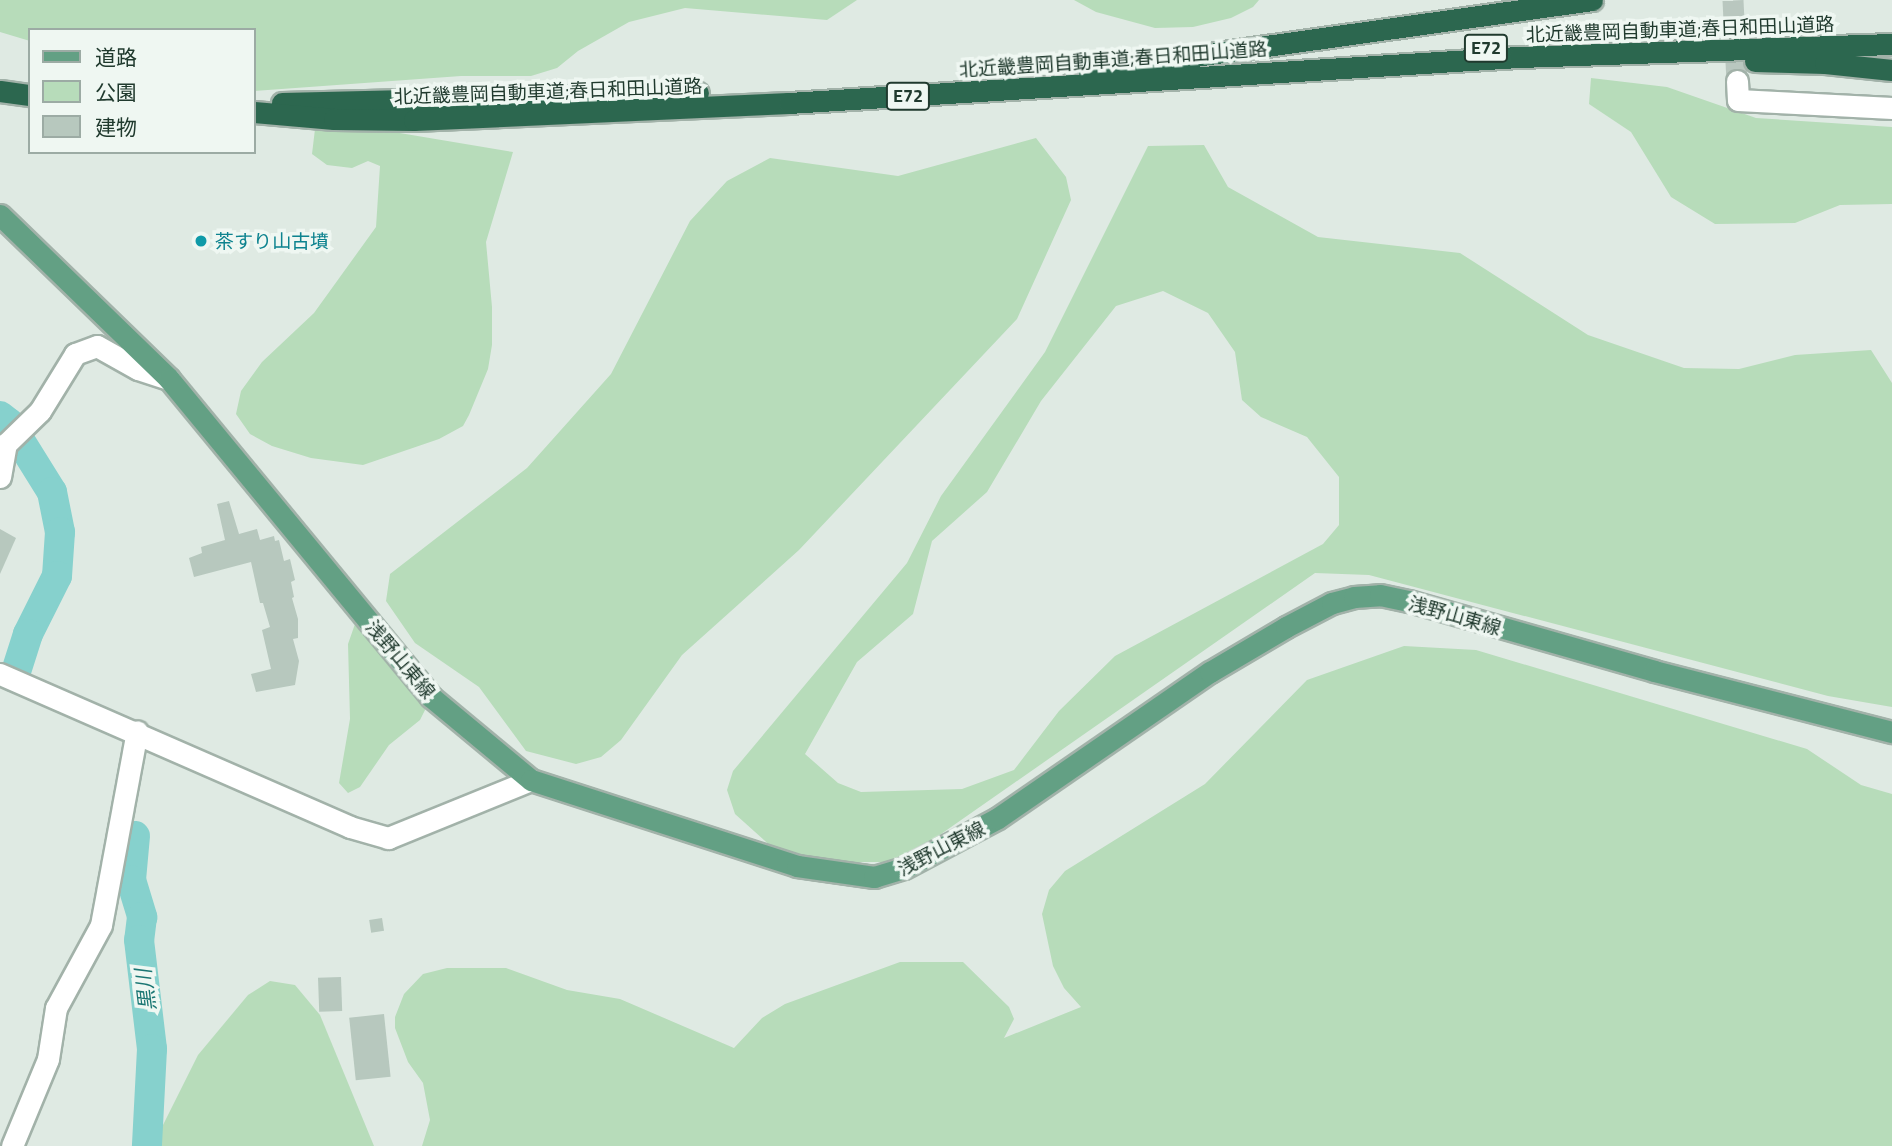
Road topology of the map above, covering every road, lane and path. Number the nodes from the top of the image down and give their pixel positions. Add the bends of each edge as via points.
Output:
1 (1592, 0) edge
2 (1892, 33) edge
3 (1892, 44) edge
4 (1563, 55) junction
5 (1892, 70) edge
6 (1080, 72) junction
7 (1737, 81) tunnel mouth
8 (0, 91) edge
9 (28, 95) edge
10 (256, 104) edge
11 (1892, 108) edge
12 (256, 113) edge
13 (0, 215) edge
14 (169, 379) junction
15 (0, 477) edge
16 (0, 674) edge
17 (137, 731) junction
18 (1892, 732) edge
19 (531, 780) junction
20 (12, 1146) edge

1 - 6 highway
2 - 6 highway, 北近畿豊岡自動車道;春日和田山道路 / E72 via 1520,46
3 - 4 highway, 北近畿豊岡自動車道;春日和田山道路 / E72
4 - 5 highway via 1825,63
4 - 12 highway, 北近畿豊岡自動車道;春日和田山道路 / E72 via 789,103 428,120
6 - 10 highway, 北近畿豊岡自動車道;春日和田山道路 / E72 via 776,91
7 - 11 street via 1738,100
8 - 9 highway
13 - 14 main road, 浅野山東線
14 - 15 street via 138,369 97,346 75,354 40,411 6,444
14 - 19 main road, 浅野山東線 via 431,697
16 - 17 street
17 - 19 street via 350,827 388,838
17 - 20 street via 101,925 56,1008 48,1059
18 - 19 main road, 浅野山東線 via 1380,595 1332,603 1286,627 1210,672 998,818 887,875 846,876 797,866

